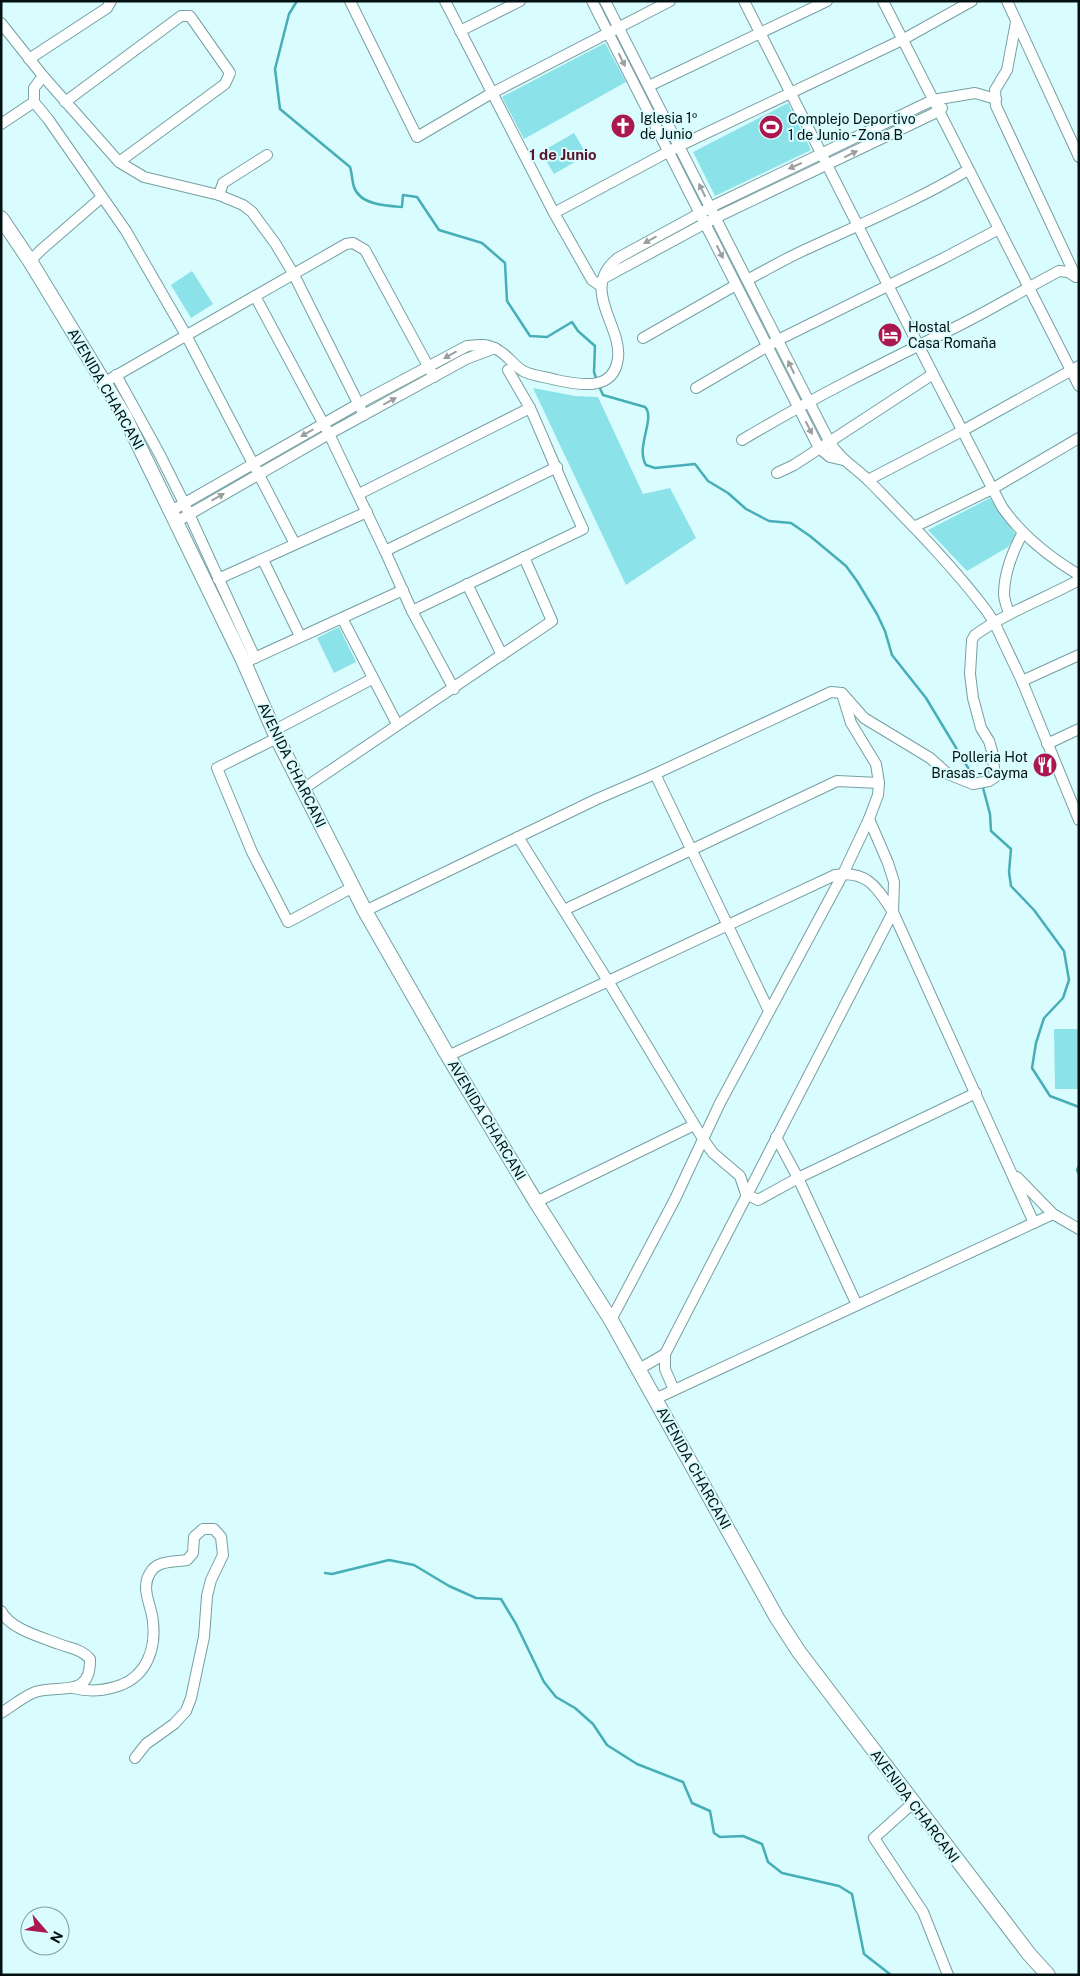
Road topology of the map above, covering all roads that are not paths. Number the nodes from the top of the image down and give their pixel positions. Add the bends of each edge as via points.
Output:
1 (111, 1) edge
2 (445, 1) edge
3 (520, 1) edge
4 (592, 1) edge
5 (605, 1) edge
6 (670, 1) edge
7 (744, 1) edge
8 (827, 1) edge
9 (882, 1) edge
10 (972, 1) edge
11 (1007, 1) edge
12 (351, 2) edge
13 (1016, 22) junction
14 (1, 23) edge
15 (618, 27) junction
16 (460, 31) junction
17 (608, 32) junction
18 (760, 33) junction
19 (902, 40) junction
20 (30, 59) junction
21 (43, 76) junction
22 (649, 86) junction
23 (492, 92) junction
24 (791, 92) junction
25 (951, 98) junction
26 (996, 99) junction
27 (934, 100) junction
28 (34, 102) junction
29 (66, 102) junction
30 (939, 111) junction
31 (1, 124) edge
32 (679, 146) junction
33 (669, 151) junction
34 (822, 154) junction
35 (267, 155) dead end
36 (1079, 157) edge
37 (119, 162) junction
38 (827, 165) junction
39 (968, 170) junction
40 (219, 195) junction
41 (102, 197) junction
42 (710, 207) junction
43 (554, 213) junction
44 (700, 213) junction
45 (1, 218) edge
46 (715, 218) junction
47 (706, 224) junction
48 (859, 226) junction
49 (999, 229) junction
50 (30, 261) junction
51 (293, 273) junction
52 (1077, 276) edge
53 (747, 280) junction
54 (602, 282) junction
55 (889, 284) junction
56 (736, 285) junction
57 (1029, 287) junction
58 (255, 296) junction
59 (186, 334) junction
60 (642, 338) dead end
61 (778, 340) junction
62 (918, 344) junction
63 (766, 346) junction
64 (496, 348) junction
65 (428, 368) junction
66 (1075, 368) edge
67 (508, 370) dead end
68 (933, 374) junction
69 (434, 377) junction
70 (110, 378) junction
71 (1079, 386) edge
72 (696, 388) dead end
73 (808, 402) junction
74 (358, 404) junction
75 (797, 406) junction
76 (530, 408) junction
77 (364, 415) junction
78 (324, 424) junction
79 (962, 431) junction
80 (329, 434) junction
81 (1079, 438) edge
82 (742, 440) dead end
83 (829, 441) junction
84 (819, 448) junction
85 (844, 460) junction
86 (254, 464) junction
87 (557, 466) junction
88 (777, 472) dead end
89 (259, 474) junction
90 (868, 480) junction
91 (992, 489) junction
92 (359, 494) junction
93 (184, 504) junction
94 (367, 512) junction
95 (189, 514) junction
96 (173, 516) junction
97 (914, 527) junction
98 (1022, 534) junction
99 (295, 544) junction
100 (386, 551) junction
101 (524, 557) junction
102 (263, 560) junction
103 (1079, 575) edge
104 (218, 579) junction
105 (1079, 580) edge
106 (468, 584) junction
107 (403, 590) junction
108 (412, 611) junction
109 (1009, 613) junction
110 (342, 618) junction
111 (994, 622) junction
112 (300, 636) junction
113 (1079, 655) edge
114 (502, 656) junction
115 (249, 661) junction
116 (372, 679) junction
117 (1022, 682) junction
118 (454, 688) junction
119 (842, 693) junction
120 (397, 724) junction
121 (1079, 729) edge
122 (275, 734) junction
123 (1047, 744) junction
124 (655, 774) junction
125 (879, 783) junction
126 (303, 789) junction
127 (1075, 802) edge
128 (869, 819) junction
129 (1079, 820) edge
130 (518, 837) junction
131 (691, 850) junction
132 (843, 874) junction
133 (353, 887) junction
134 (564, 910) junction
135 (366, 911) junction
136 (893, 912) junction
137 (728, 926) junction
138 (608, 981) junction
139 (769, 1011) junction
140 (448, 1056) junction
141 (976, 1093) junction
142 (694, 1125) junction
143 (776, 1137) junction
144 (703, 1139) junction
145 (1012, 1173) junction
146 (798, 1178) junction
147 (746, 1194) junction
148 (536, 1202) junction
149 (1053, 1214) junction
150 (1034, 1223) junction
151 (1079, 1229) edge
152 (857, 1305) junction
153 (611, 1320) junction
154 (665, 1354) junction
155 (639, 1369) junction
156 (674, 1390) junction
157 (655, 1399) junction
158 (1, 1611) edge
159 (73, 1688) junction
160 (1, 1713) edge
161 (135, 1758) dead end
162 (913, 1803) junction
163 (948, 1975) edge
164 (1048, 1975) edge

1 - 20 street via 107,8
2 - 16 street
3 - 16 street
4 - 17 street
5 - 15 street
6 - 15 street
7 - 18 street
8 - 18 street
9 - 19 street
10 - 19 street
11 - 13 street
12 - 23 street via 417,137
13 - 26 street via 1007,70 995,90
13 - 36 street
14 - 20 street
15 - 17 street
15 - 22 street
16 - 23 street
17 - 23 street
17 -> 33 street
18 - 22 street
18 - 24 street
19 - 24 street
19 - 27 street
20 - 21 street
21 - 28 street via 34,88
21 - 29 street
22 - 32 street
23 - 43 street
24 - 32 street
24 - 34 street
25 - 26 street via 975,93
25 - 27 street
25 - 30 street
26 - 52 street via 996,106
27 - 30 street
27 - 34 street
28 - 31 street
28 - 41 street
29 - 37 street
29 - 37 street via 181,16 190,16 230,73 225,84
38 -> 30 street
30 - 39 street
32 - 33 street
42 -> 32 street
33 - 43 street
33 - 44 street
34 - 38 street
34 -> 42 street
35 - 40 street via 223,184
37 - 40 street via 144,177
38 - 46 street
38 - 48 street
39 - 48 street
39 - 49 street
40 - 51 street via 252,212
41 - 50 street
41 - 59 street via 126,231
42 - 44 street
42 - 46 street
43 - 54 street via 592,280
44 - 47 street
44 -> 54 street via 618,258 610,265
45 - 50 main road, AVENIDA CHARCANI
46 - 47 street
46 - 53 street
47 - 54 street
47 -> 56 street
48 - 53 street
48 - 55 street
49 - 55 street
49 - 57 street
50 - 70 main road, AVENIDA CHARCANI
51 - 58 street
51 - 65 street via 346,244 360,246
51 - 74 street
52 - 57 street via 1058,271
53 - 61 street
54 - 64 street via 602,298 619,352 617,365 600,382 587,386 523,370
55 - 61 street
55 - 62 street
56 - 60 street
56 - 63 street
57 - 62 street via 982,314
57 - 66 street
58 - 59 street
58 - 78 street
59 - 70 street
59 - 86 street
61 - 63 street
73 -> 61 street
62 - 68 street
62 - 73 street
63 - 72 street
63 - 75 street
64 -> 65 street via 481,344 467,346
64 - 69 street via 466,359
65 - 69 street
65 - 74 street
66 - 71 street
66 - 79 street
67 - 76 street
68 - 79 street
68 - 83 street
77 -> 69 street
70 - 93 street via 160,455
70 - 96 main road, AVENIDA CHARCANI via 125,417
73 - 75 street
73 - 83 street
74 - 77 street
74 - 78 street
75 - 82 street
75 -> 84 street
76 - 87 street
76 - 92 street
77 - 80 street
78 - 80 street
78 -> 86 street
79 - 90 street
79 - 91 street
80 - 89 street
80 - 92 street
81 - 91 street
83 - 84 street
83 - 85 street
84 - 85 street via 830,457
84 - 88 street
85 - 90 street
86 - 89 street
86 - 93 street
87 - 100 street
87 - 101 street via 562,485 583,529
95 -> 89 street
89 - 99 street
90 - 97 street
91 - 97 street
91 - 98 street
92 - 94 street
93 - 95 street
93 - 96 street
94 - 99 street
94 - 100 street
95 - 96 street
95 - 104 street
96 - 115 main road, AVENIDA CHARCANI
97 - 111 street
98 - 103 street
98 - 109 street via 1013,553 1004,594
99 - 102 street
100 - 107 street
101 - 106 street
101 - 114 street via 552,621
102 - 104 street
102 - 112 street
104 - 115 street
105 - 109 street
106 - 108 street
106 - 114 street
107 - 108 street
107 - 110 street
108 - 118 street
109 - 111 street
110 - 112 street
110 - 116 street
111 - 117 street
111 - 119 street via 975,635 970,645 973,698 994,760 995,777 989,781 973,784 948,774 930,758 864,718
112 - 115 street
113 - 117 street
114 - 118 street
115 - 122 main road, AVENIDA CHARCANI
116 - 120 street
116 - 122 street
117 - 123 street
118 - 120 street
119 - 124 street via 831,692
119 - 125 street via 851,723 876,764
120 - 126 street
121 - 123 street
122 - 126 main road, AVENIDA CHARCANI
122 - 133 street via 217,768 252,852 288,922
123 - 127 street
124 - 130 street
124 - 131 street
125 - 128 street
125 - 131 street via 838,781
126 - 133 main road, AVENIDA CHARCANI
127 - 129 street
128 - 132 street
128 - 136 street via 894,882
130 - 134 street
130 - 135 street
131 - 134 street
131 - 137 street
132 - 136 street via 866,879 878,889
132 - 137 street
132 - 139 street
133 - 135 main road, AVENIDA CHARCANI
134 - 138 street
135 - 140 main road, AVENIDA CHARCANI
136 - 141 street
136 - 143 street
137 - 138 street
137 - 139 street
138 - 140 street
138 - 142 street
139 - 144 street
140 - 148 main road, AVENIDA CHARCANI
141 - 145 street
141 - 146 street
142 - 144 street
142 - 148 street
143 - 146 street
143 - 147 street
144 - 147 street via 713,1153 740,1176
144 - 153 street
145 - 149 street
145 - 150 street
146 - 147 street via 758,1200
146 - 152 street
147 - 154 street
148 - 153 main road, AVENIDA CHARCANI
149 - 150 street
149 - 151 street
150 - 152 street
152 - 156 street
153 - 155 main road, AVENIDA CHARCANI
154 - 155 street
154 - 156 street via 665,1369
155 - 157 main road, AVENIDA CHARCANI
156 - 157 street
157 - 162 main road, AVENIDA CHARCANI via 777,1618
158 - 159 street via 21,1628 85,1653 90,1659 90,1672 84,1683
159 - 160 street via 36,1692
159 - 161 street via 102,1691 130,1682 142,1670 152,1651 154,1622 146,1594 150,1572 162,1563 188,1560 193,1553 194,1537 203,1530 214,1529 221,1537 223,1555 207,1596 204,1637 191,1698 186,1711 174,1724 146,1744
162 - 163 street via 874,1838 923,1912
162 - 164 main road, AVENIDA CHARCANI

